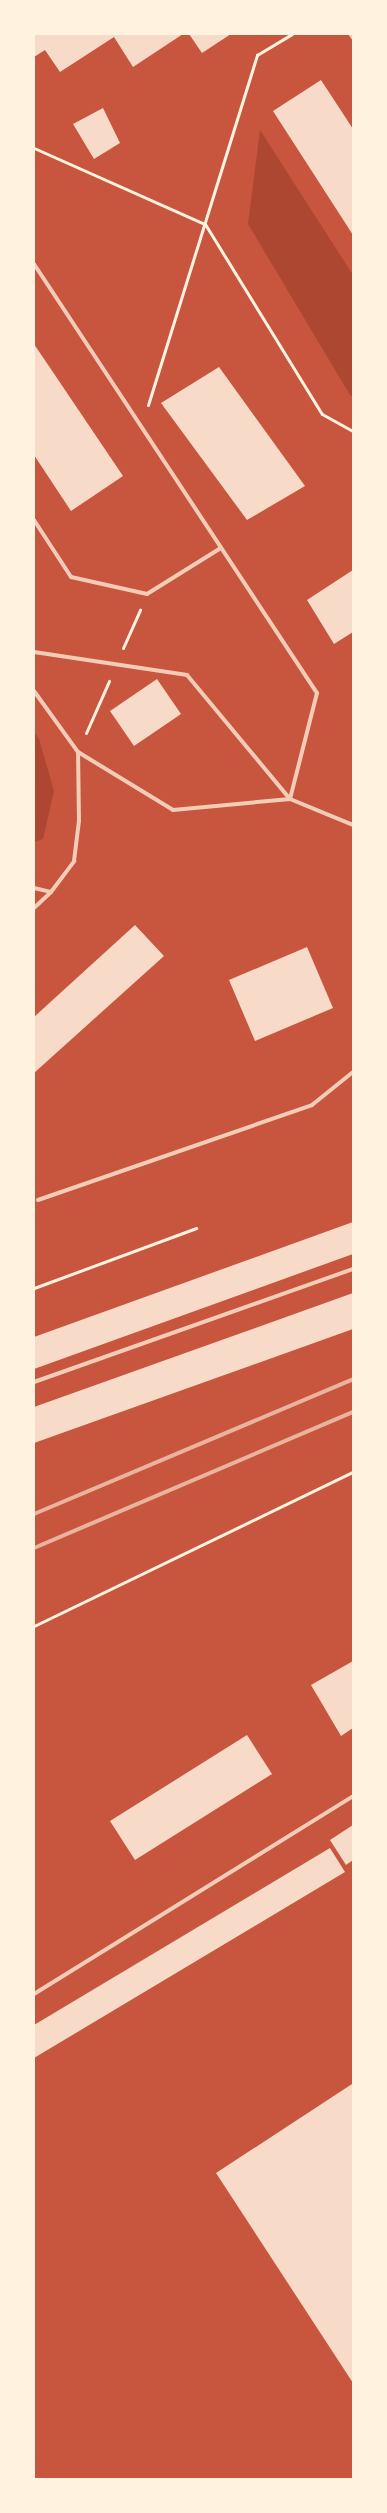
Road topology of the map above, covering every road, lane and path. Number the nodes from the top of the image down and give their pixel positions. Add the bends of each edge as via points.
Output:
1 (292, 34) edge
2 (34, 148) edge
3 (205, 224) junction
4 (34, 264) edge
5 (142, 428) junction
6 (353, 431) edge
7 (34, 520) edge
8 (222, 548) junction
9 (34, 652) edge
10 (34, 691) edge
11 (78, 752) junction
12 (290, 799) junction
13 (353, 825) edge
14 (34, 888) edge
15 (51, 892) junction
16 (34, 908) edge
17 (353, 1072) edge
18 (38, 1200) dead end
19 (196, 1228) dead end
20 (353, 1269) edge
21 (34, 1288) edge
22 (34, 1382) edge
23 (353, 1472) edge
24 (34, 1626) edge
25 (353, 1796) edge
26 (34, 1994) edge

1 - 3 path via 257,55
2 - 3 path
3 - 5 path
3 - 6 path via 322,414
4 - 5 lane
5 - 8 lane
7 - 8 lane via 71,577 147,594
8 - 12 lane via 317,693
9 - 12 lane via 187,675
10 - 11 lane
11 - 12 lane via 172,810
11 - 15 lane via 78,821 74,861
12 - 13 lane
14 - 15 lane
15 - 16 lane
17 - 18 lane via 312,1105
19 - 21 path
20 - 22 lane
23 - 24 path
25 - 26 lane

